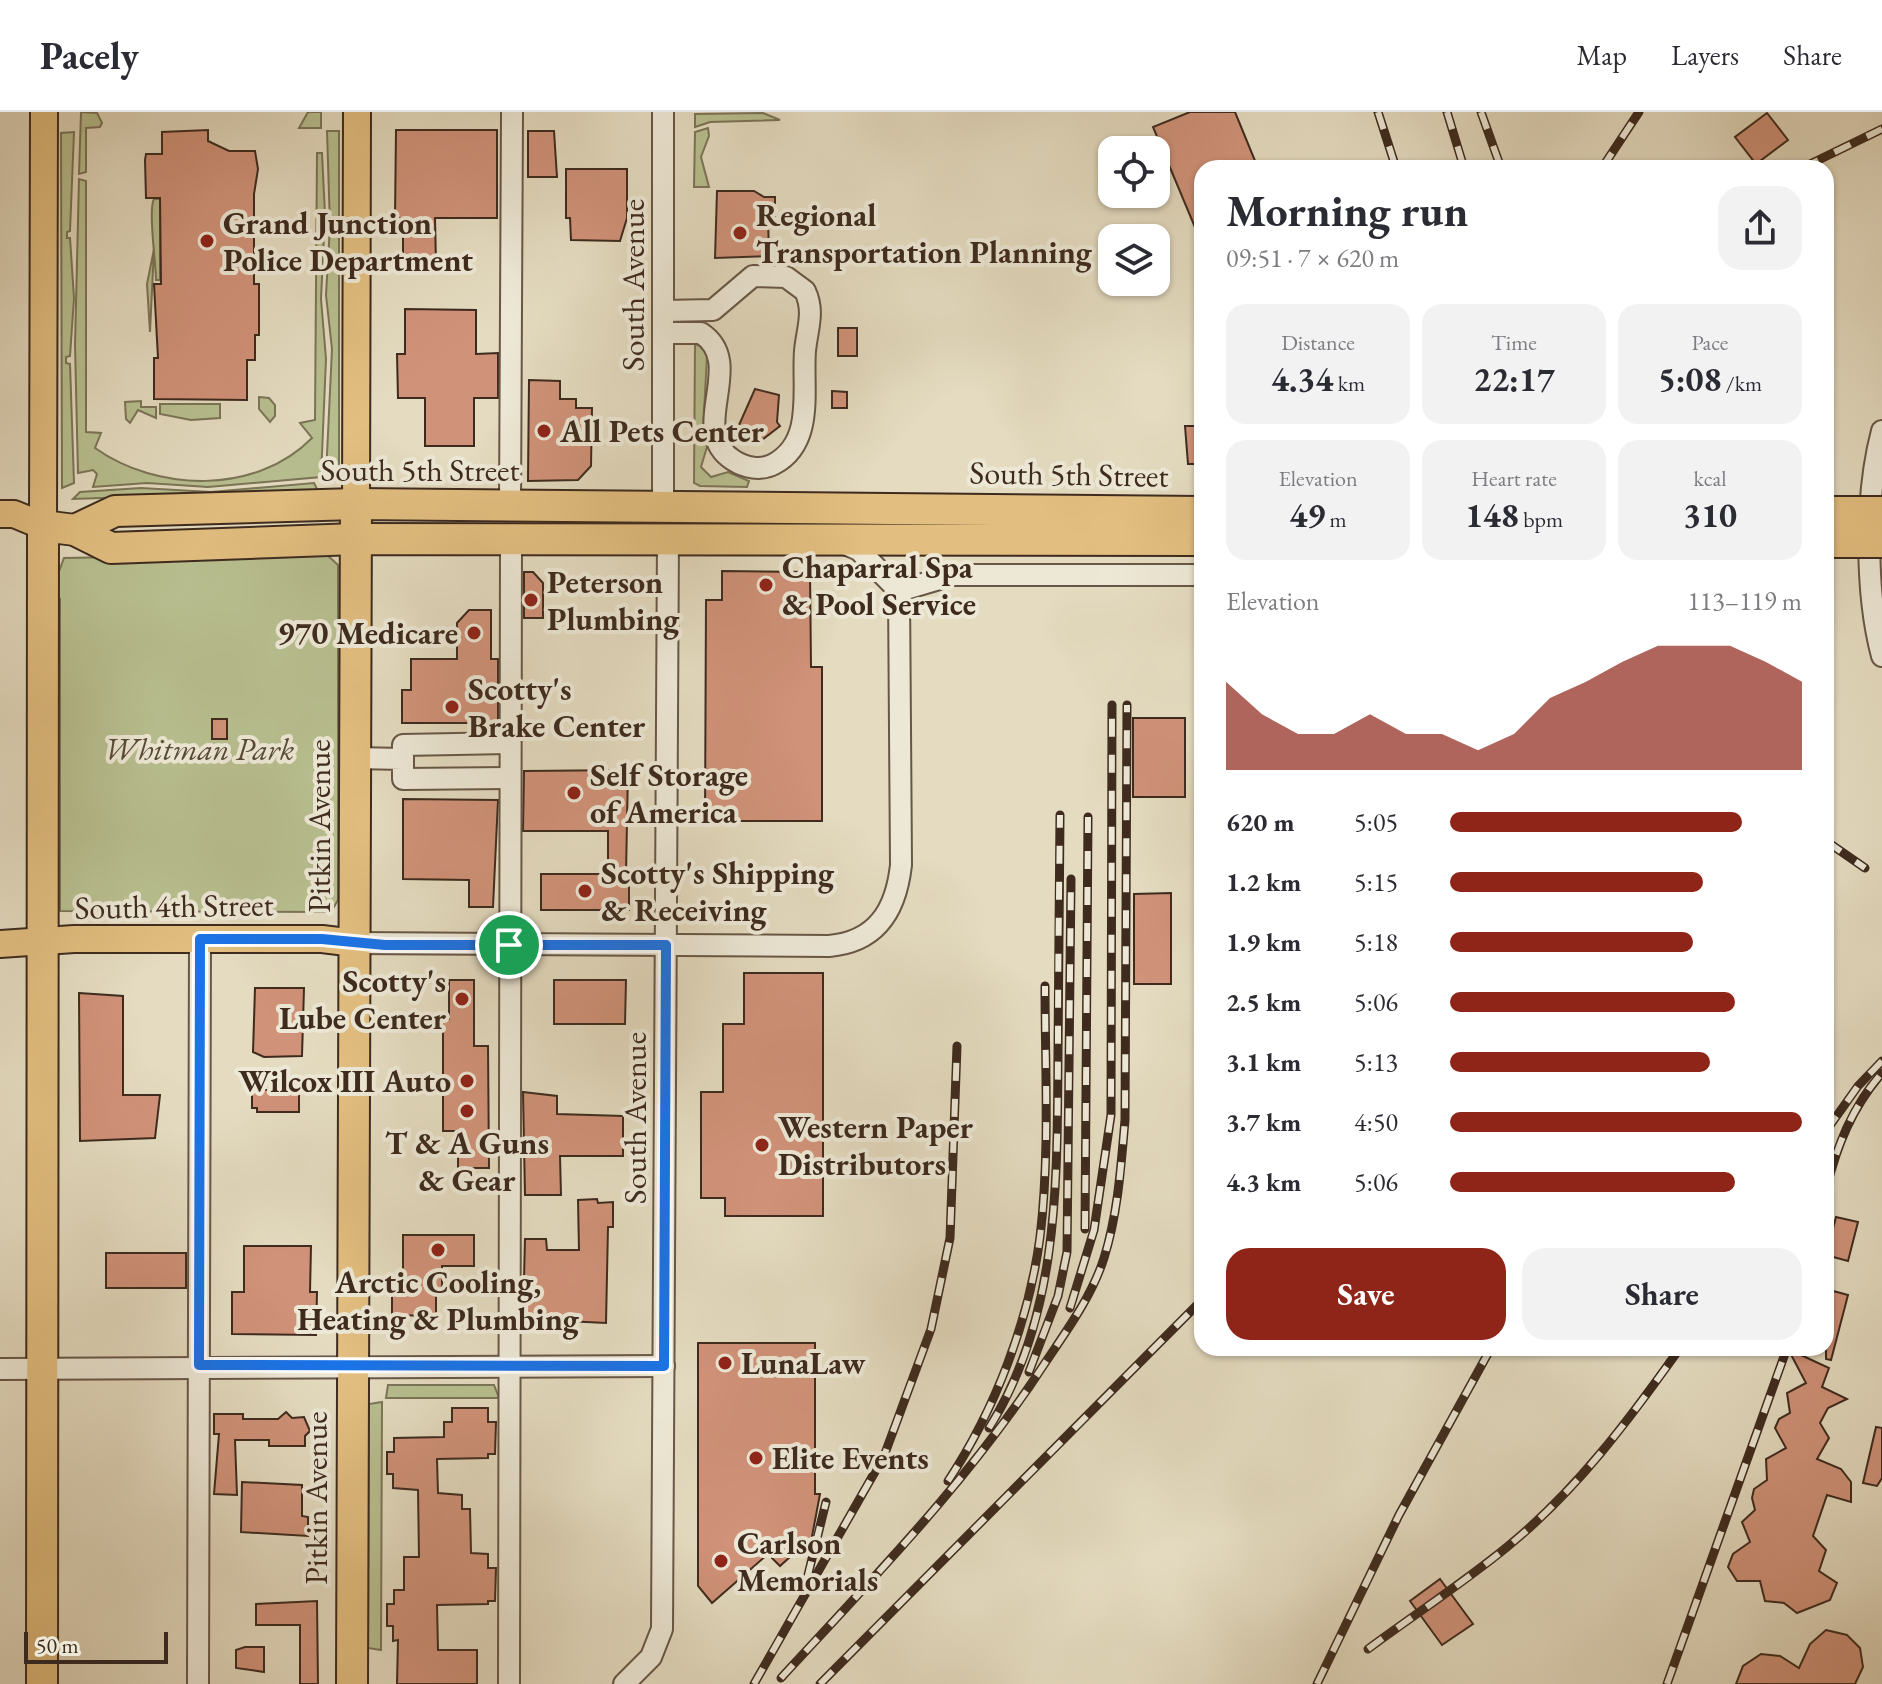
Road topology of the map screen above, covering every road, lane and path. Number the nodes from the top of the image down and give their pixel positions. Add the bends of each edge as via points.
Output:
1 (44, 112) edge
2 (357, 112) edge
3 (512, 112) edge
4 (663, 112) edge
5 (721, 304) junction
6 (663, 311) junction
7 (663, 333) junction
8 (718, 347) junction
9 (1882, 431) edge
10 (356, 504) junction
11 (510, 505) junction
12 (663, 506) junction
13 (1194, 512) edge
14 (1834, 512) edge
15 (1882, 512) edge
16 (0, 514) edge
17 (43, 526) junction
18 (75, 530) junction
19 (520, 538) junction
20 (668, 538) junction
21 (820, 538) junction
22 (356, 539) junction
23 (1194, 540) edge
24 (1834, 542) edge
25 (1882, 542) edge
26 (1194, 575) edge
27 (899, 591) junction
28 (1882, 656) edge
29 (509, 743) junction
30 (356, 758) junction
31 (403, 759) junction
32 (509, 778) junction
33 (200, 939) junction
34 (355, 943) junction
35 (0, 944) edge
36 (44, 944) junction
37 (509, 945) junction
38 (666, 945) junction
39 (199, 1365) junction
40 (508, 1365) junction
41 (353, 1366) junction
42 (664, 1366) junction
43 (41, 1367) junction
44 (0, 1369) edge
45 (42, 1684) edge
46 (198, 1684) edge
47 (352, 1684) edge
48 (509, 1684) edge
49 (624, 1684) edge

1 - 17 main road
2 - 10 main road, Pitkin Avenue
3 - 11 street
4 - 6 street, South Avenue
5 - 6 street via 713,310
5 - 8 street
5 - 8 street via 744,282 765,274 796,282 809,299 801,432 788,453 768,467 744,466 717,440
6 - 7 street, South Avenue
7 - 8 street via 701,333
7 - 12 street, South Avenue
9 - 28 street via 1872,483 1871,538
10 - 11 highway, South 5th Street
10 - 18 highway, South 5th Street via 115,511
10 - 22 highway, Pitkin Avenue
11 - 12 highway, South 5th Street
12 - 13 highway, South 5th Street
12 - 19 highway via 652,520 552,524
14 - 15 highway, bridge
16 - 17 main road, South 5th Street
17 - 18 highway, South 5th Street
17 - 36 highway
18 - 22 highway, South 5th Street via 111,548
19 - 20 highway, South 5th Street
19 - 22 highway, South 5th Street
19 - 29 street
20 - 21 highway, South 5th Street
20 - 38 street, South Avenue
21 - 23 highway, South 5th Street
21 - 27 street via 859,550
22 - 30 highway, Pitkin Avenue
24 - 25 highway, bridge
26 - 27 street via 948,575
27 - 38 street, South 4th Street via 898,887 884,920 858,940 829,946
29 - 31 street via 403,745
29 - 32 street
30 - 31 street
30 - 34 highway, Pitkin Avenue
31 - 32 street via 403,779
32 - 37 street
33 - 34 main road, South 4th Street
33 - 36 main road, South 4th Street via 74,939
33 - 39 street
34 - 37 street, South 4th Street
34 - 41 highway, Pitkin Avenue
35 - 36 main road, South 4th Street
36 - 43 highway
37 - 38 street, South 4th Street
37 - 40 street
38 - 42 street, South Avenue
39 - 41 street
39 - 43 street
39 - 46 street
40 - 41 street
40 - 42 street
40 - 48 street
41 - 47 highway, Pitkin Avenue
42 - 49 street, South Avenue via 662,1629 651,1657
43 - 44 street
43 - 45 highway

